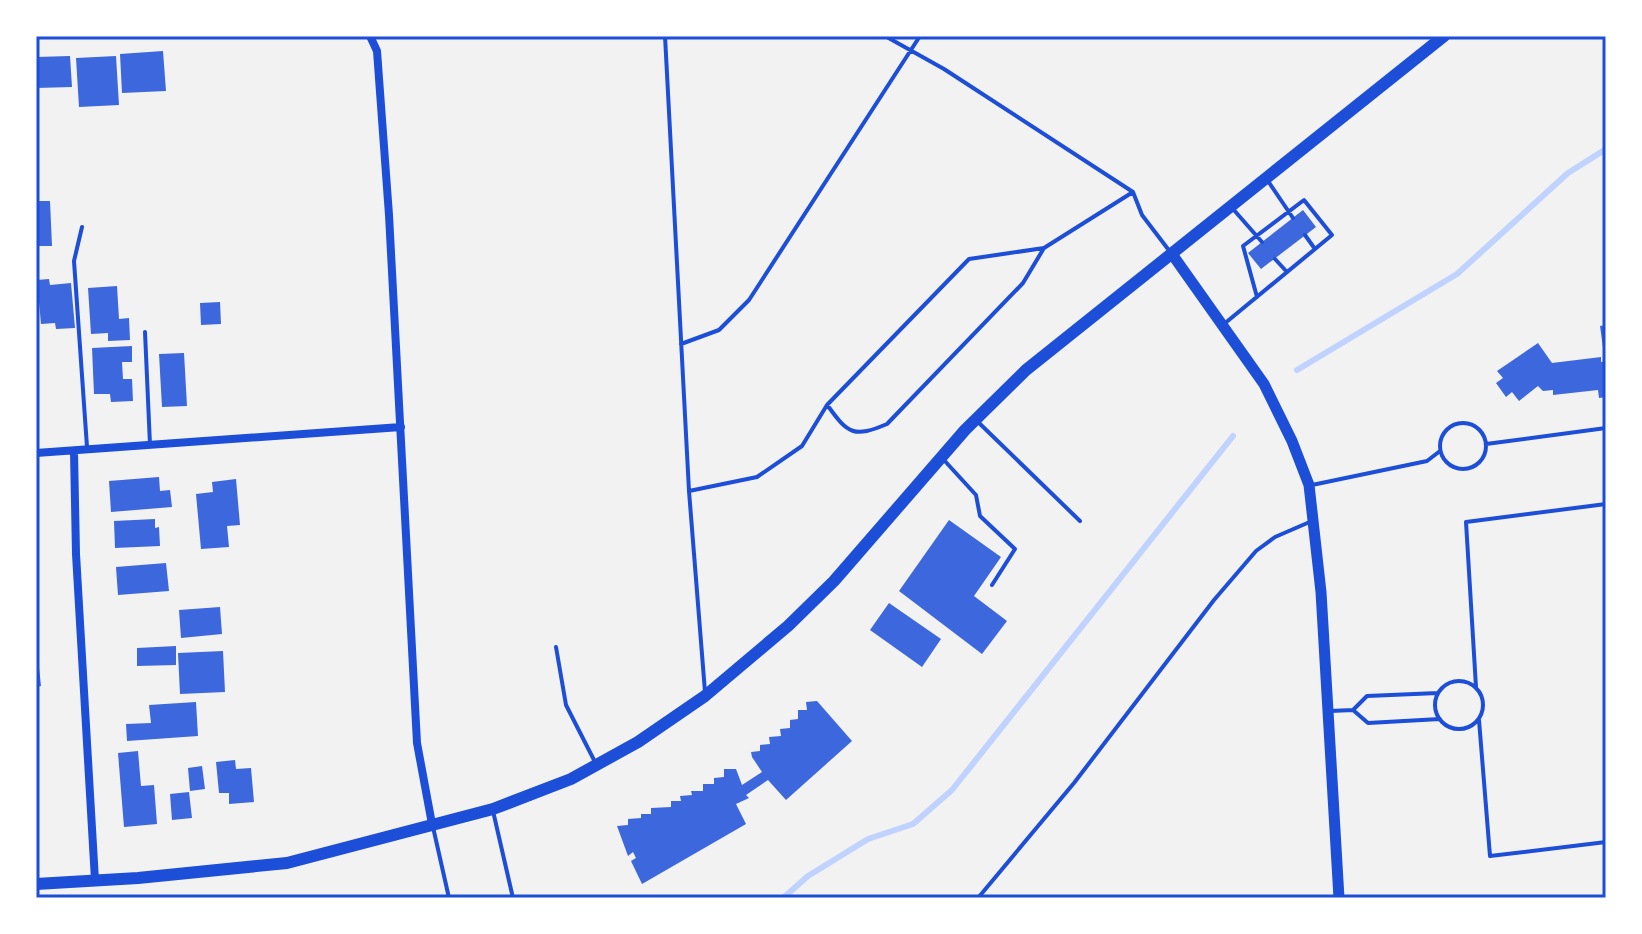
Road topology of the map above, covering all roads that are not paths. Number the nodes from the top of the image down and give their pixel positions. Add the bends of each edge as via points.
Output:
1 (370, 36) edge
2 (665, 36) edge
3 (885, 36) edge
4 (920, 36) edge
5 (1444, 36) edge
6 (911, 50) junction
7 (1266, 179) junction
8 (1133, 192) junction
9 (1232, 207) junction
10 (1289, 212) junction
11 (1293, 218) dead end
12 (82, 227) dead end
13 (1305, 235) dead end
14 (1257, 236) junction
15 (1262, 242) dead end
16 (1044, 248) junction
17 (1315, 249) junction
18 (1172, 254) junction
19 (1275, 259) dead end
20 (1287, 272) junction
21 (1257, 297) junction
22 (1222, 325) junction
23 (145, 332) dead end
24 (681, 344) junction
25 (827, 405) junction
26 (976, 419) junction
27 (401, 427) junction
28 (1606, 428) edge
29 (1486, 444) junction
30 (150, 445) junction
31 (87, 450) junction
32 (74, 451) junction
33 (1440, 451) junction
34 (36, 453) edge
35 (941, 457) junction
36 (1309, 485) junction
37 (689, 491) junction
38 (1606, 504) edge
39 (1315, 520) junction
40 (1080, 521) dead end
41 (992, 585) dead end
42 (556, 647) dead end
43 (1476, 687) junction
44 (1438, 693) junction
45 (705, 696) junction
46 (1353, 710) junction
47 (1328, 711) junction
48 (1440, 719) junction
49 (1479, 720) junction
50 (596, 765) junction
51 (493, 809) junction
52 (432, 824) junction
53 (1606, 842) edge
54 (95, 880) junction
55 (36, 884) edge
56 (449, 898) edge
57 (513, 898) edge
58 (978, 898) edge
59 (1339, 898) edge

1 - 27 street via 377,51
2 - 24 lane
3 - 6 lane
4 - 6 lane
5 - 7 main road
6 - 8 lane
6 - 24 lane via 749,300 719,330
7 - 9 main road
7 - 10 lane
8 - 16 lane
8 - 18 lane via 1142,215
9 - 14 lane
9 - 18 main road
10 - 11 lane
10 - 14 lane
10 - 17 lane via 1304,200 1332,235
12 - 31 lane via 74,261
13 - 17 lane
14 - 15 lane
14 - 21 lane via 1243,246
16 - 25 lane via 969,259
16 - 25 lane via 1023,283 887,424 863,434 844,429
17 - 20 lane
18 - 22 street
18 - 26 main road via 1026,370
19 - 20 lane
20 - 21 lane
21 - 22 lane
22 - 36 street via 1264,384
23 - 30 lane
24 - 37 lane
25 - 37 lane via 802,446 757,477
26 - 35 main road
26 - 40 lane
27 - 30 street
27 - 52 street via 417,743
28 - 29 lane
29 - 33 lane via 1482,460 1469,468 1448,464
29 - 33 lane via 1476,426 1461,422 1447,429
30 - 31 street
31 - 32 street
32 - 34 street
32 - 54 street
33 - 36 lane via 1427,461
35 - 41 lane via 976,495 980,516 1015,549
35 - 45 main road via 834,581
36 - 39 street
37 - 45 lane
38 - 43 lane via 1466,522
39 - 47 street
39 - 58 lane via 1275,537 1248,561
42 - 50 lane via 566,705
43 - 44 lane via 1456,681
43 - 49 lane via 1484,706
44 - 46 lane via 1367,696
44 - 48 lane
45 - 50 main road
46 - 47 lane
46 - 48 lane via 1368,723
47 - 59 street
48 - 49 lane via 1459,729
49 - 53 lane via 1490,856
50 - 51 main road
51 - 52 main road
51 - 57 lane
52 - 54 main road via 287,863
52 - 56 lane
54 - 55 main road

